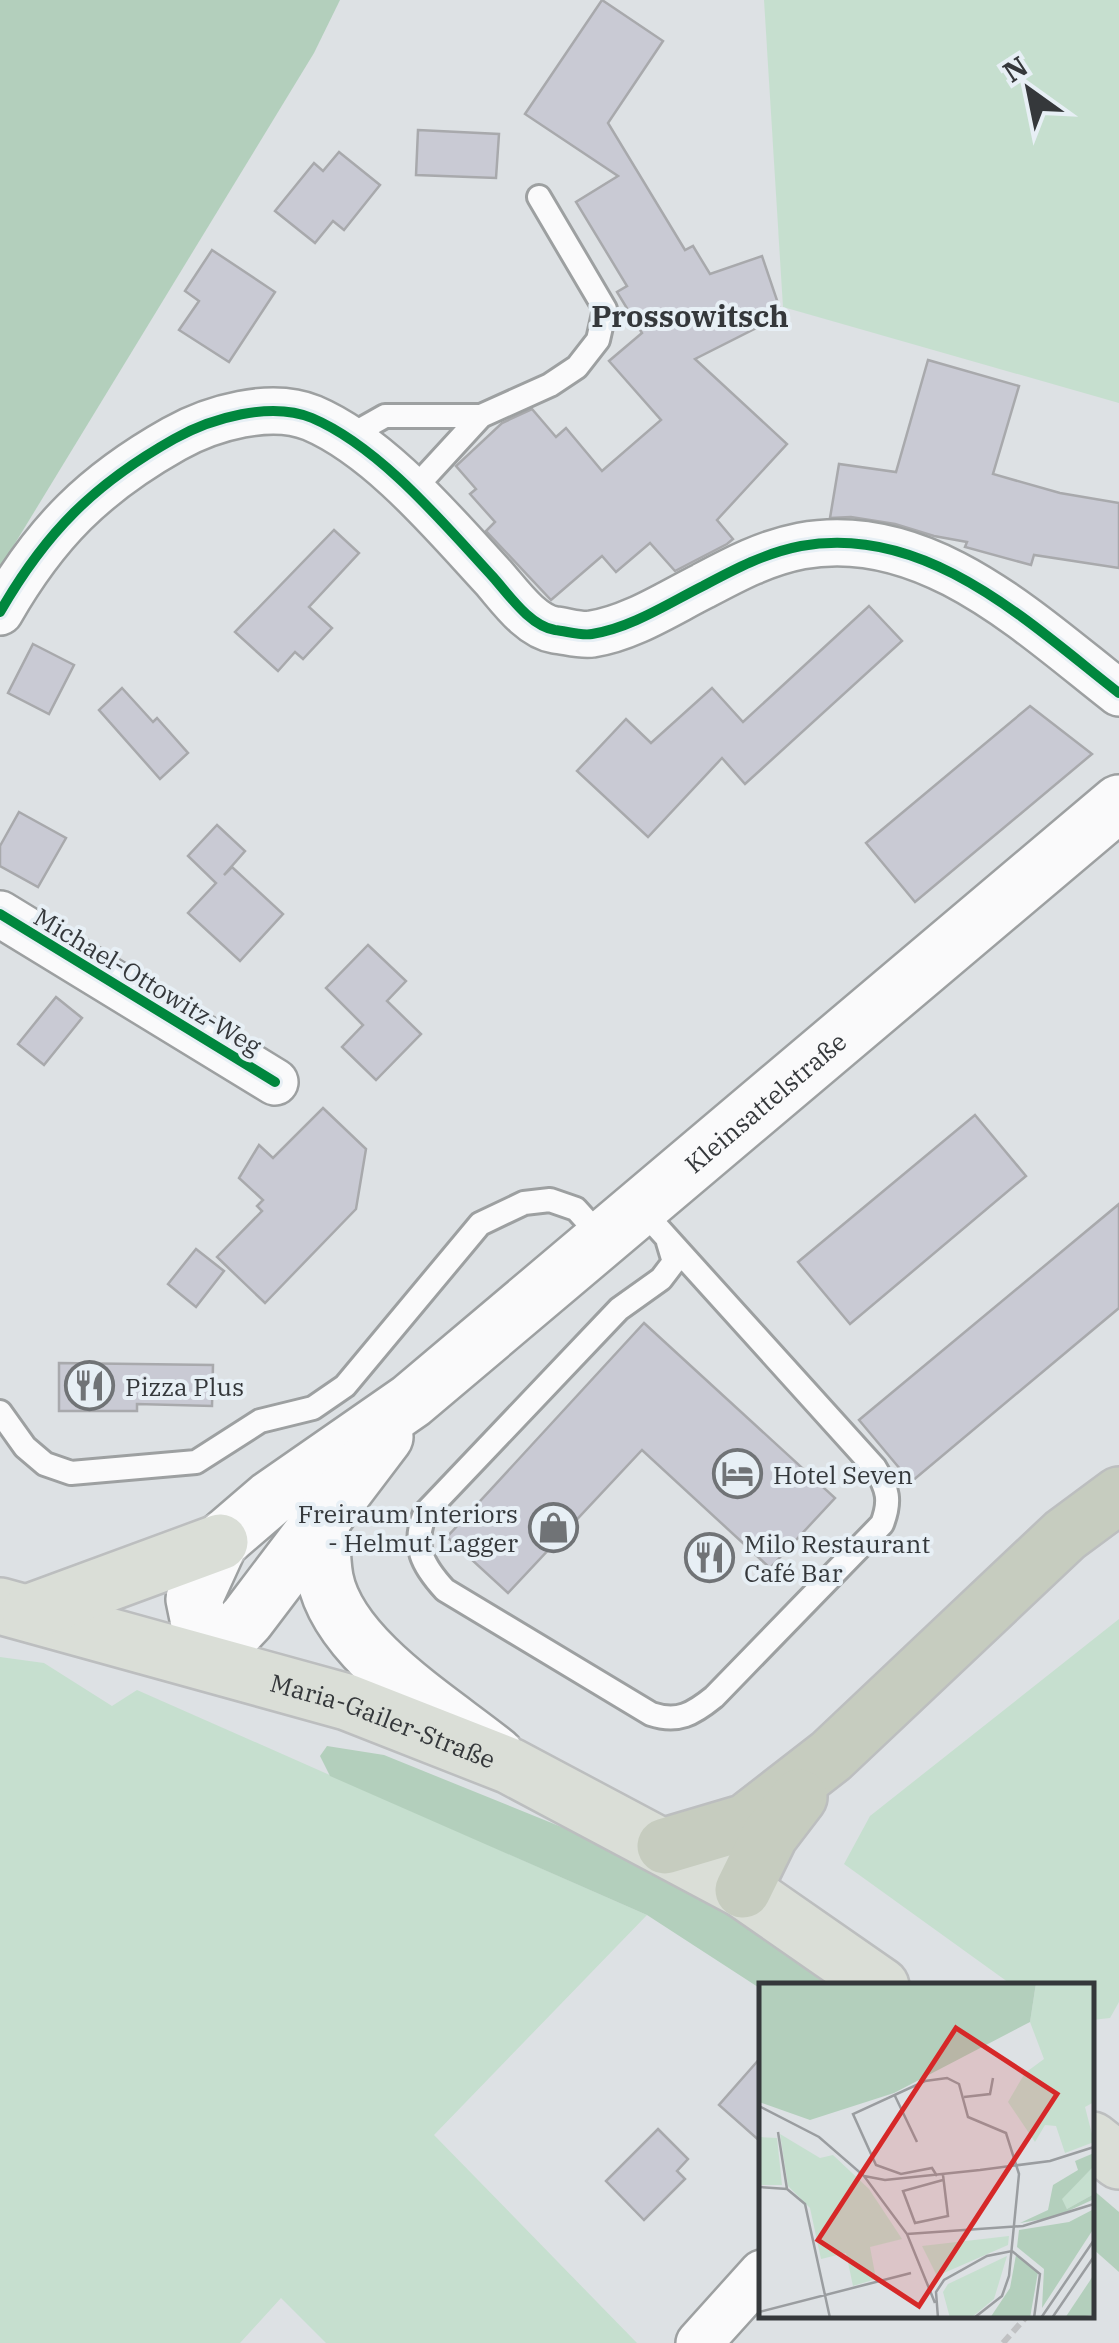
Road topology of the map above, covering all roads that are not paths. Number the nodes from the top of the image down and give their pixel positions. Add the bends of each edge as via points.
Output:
1 (539, 197) dead end
2 (481, 416) junction
3 (346, 438) junction
4 (413, 490) junction
5 (0, 612) edge
6 (1119, 694) edge
7 (1119, 803) edge
8 (0, 914) edge
9 (274, 1082) dead end
10 (637, 1230) junction
11 (411, 1401) junction
12 (0, 1412) edge
13 (1119, 1495) edge
14 (321, 1524) junction
15 (220, 1542) junction
16 (15, 1609) edge
17 (207, 1662) junction
18 (831, 1756) junction
19 (510, 1766) junction
20 (665, 1846) junction
21 (743, 1890) junction
22 (877, 1983) edge
23 (1094, 2142) edge
24 (1119, 2161) edge
25 (759, 2276) edge
26 (698, 2343) edge

1 - 2 lane via 606,308 598,340 577,367 550,385
2 - 3 lane via 385,416
2 - 4 lane
3 - 4 street
3 - 5 street via 311,418 280,411 188,431 127,465 66,518 26,566
4 - 6 street via 524,612 547,628 590,635 638,619 757,558 847,542 922,559 994,596
7 - 10 main road, Kleinsattelstraße
8 - 9 street, Michael-Ottowitz-Weg
10 - 10 lane via 674,1262 661,1279 606,1322 425,1513 418,1553 446,1590 670,1720 714,1697 882,1524 889,1506 875,1468
10 - 11 main road, Kleinsattelstraße
10 - 12 lane via 550,1200 524,1202 480,1224 345,1386 313,1408 260,1421 196,1462 71,1472 44,1464
11 - 14 main road, Kleinsattelstraße
11 - 15 main road, Kleinsattelstraße
13 - 18 highway via 1066,1535
14 - 17 main road, Kleinsattelstraße
14 - 19 main road via 326,1581 345,1625 368,1652
15 - 16 main road
15 - 17 main road, Kleinsattelstraße via 194,1599
16 - 17 main road, Maria-Gailer-Straße
17 - 19 main road, Maria-Gailer-Straße via 346,1702
18 - 20 highway via 746,1822
18 - 21 highway via 770,1835
19 - 20 main road, Maria-Gailer-Straße
20 - 21 main road, Maria-Gailer-Straße
21 - 22 main road, Maria-Gailer-Straße
23 - 24 main road
25 - 26 street

